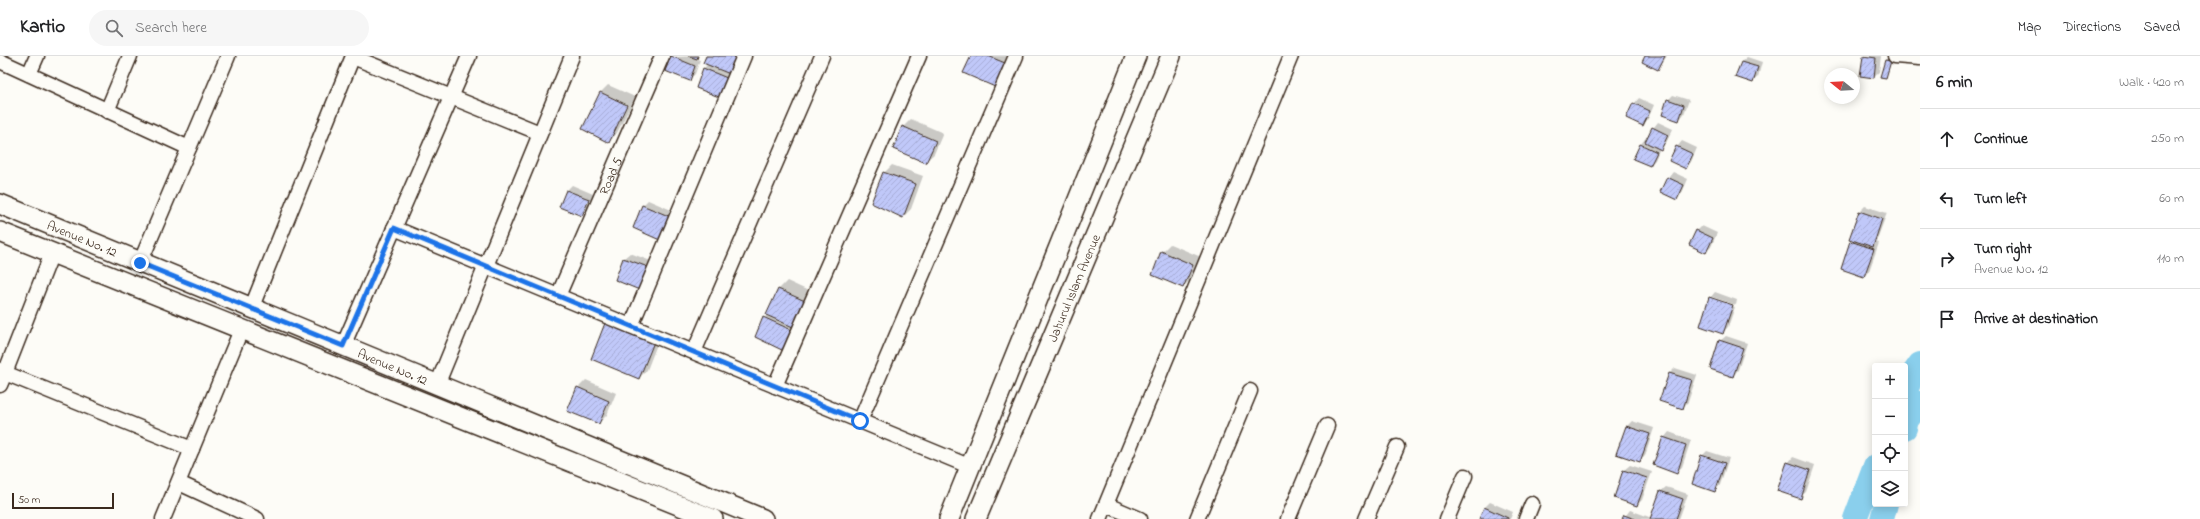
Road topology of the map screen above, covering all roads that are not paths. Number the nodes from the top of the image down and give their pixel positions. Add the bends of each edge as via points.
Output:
1 (36, 56) edge
2 (130, 56) edge
3 (228, 56) edge
4 (353, 56) edge
5 (469, 56) edge
6 (572, 56) edge
7 (662, 56) edge
8 (744, 56) edge
9 (822, 56) edge
10 (919, 56) edge
11 (1016, 56) edge
12 (1136, 56) edge
13 (1171, 56) edge
14 (1291, 56) edge
15 (1895, 56) edge
16 (1920, 58) edge
17 (0, 61) edge
18 (29, 74) junction
19 (452, 96) junction
20 (107, 111) junction
21 (540, 133) junction
22 (189, 148) junction
23 (0, 204) edge
24 (394, 228) junction
25 (0, 232) edge
26 (52, 254) junction
27 (140, 263) junction
28 (486, 266) junction
29 (558, 296) junction
30 (251, 309) junction
31 (631, 326) junction
32 (241, 330) junction
33 (343, 346) junction
34 (694, 352) junction
35 (2, 376) edge
36 (437, 385) junction
37 (775, 386) junction
38 (1250, 391) dead end
39 (860, 421) junction
40 (1327, 426) dead end
41 (1397, 447) dead end
42 (192, 449) junction
43 (971, 467) junction
44 (1465, 476) dead end
45 (179, 483) junction
46 (1532, 504) dead end
47 (1107, 505) junction
48 (163, 519) edge
49 (257, 519) edge
50 (712, 519) edge
51 (763, 519) edge
52 (949, 519) edge
53 (976, 519) edge
54 (1100, 519) edge
55 (1140, 519) edge
56 (1197, 519) edge
57 (1288, 519) edge
58 (1366, 519) edge
59 (1447, 519) edge
60 (1526, 519) edge

1 - 18 street
2 - 20 street
3 - 22 street
4 - 19 street
4 - 30 street
5 - 19 street
6 - 21 street
7 - 29 street, Road 5
8 - 31 street
9 - 34 street
10 - 37 street
11 - 39 street
12 - 43 street, Jahurul Islam Avenue
13 - 53 street, Jahurul Islam Avenue
14 - 47 street
15 - 16 street
17 - 18 street
18 - 20 street
19 - 21 street
19 - 24 street
20 - 22 street
21 - 28 street
22 - 27 street
23 - 27 street, Avenue No. 12
24 - 28 street
24 - 33 street
25 - 26 street, Avenue No. 12
26 - 32 street, Avenue No. 12
26 - 35 street
27 - 30 street, Avenue No. 12
28 - 29 street
28 - 36 street
29 - 31 street
30 - 33 street, Avenue No. 12
31 - 34 street
32 - 42 street
32 - 50 street, Avenue No. 12
33 - 36 street, Avenue No. 12
34 - 37 street
35 - 42 street
36 - 51 street, Avenue No. 12
37 - 39 street
38 - 56 street
39 - 43 street
40 - 57 street
41 - 58 street
42 - 45 street
43 - 52 street, Jahurul Islam Avenue
44 - 59 street
45 - 48 street
45 - 49 street
46 - 60 street
47 - 54 street
47 - 55 street

